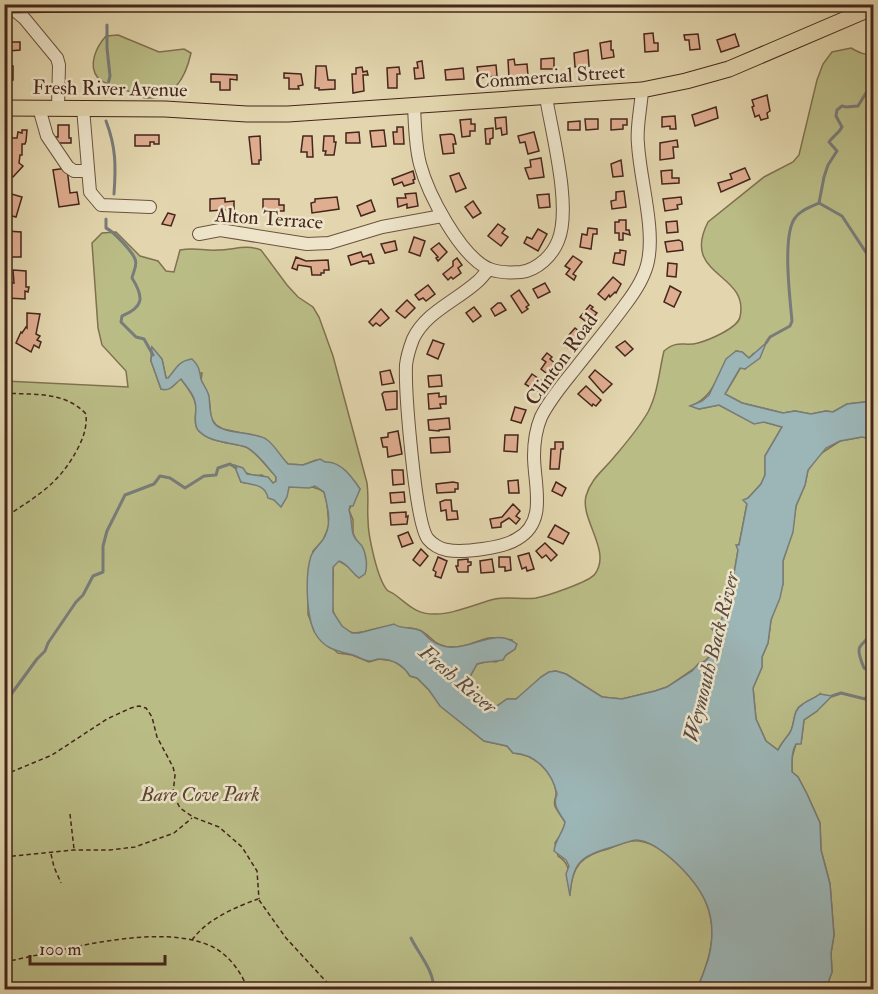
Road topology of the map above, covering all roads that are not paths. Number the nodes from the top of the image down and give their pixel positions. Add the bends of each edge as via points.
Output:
1 (7, 4) edge
2 (873, 7) edge
3 (642, 90) junction
4 (546, 97) junction
5 (414, 106) junction
6 (58, 107) junction
7 (4, 108) edge
8 (39, 108) junction
9 (83, 108) junction
10 (215, 112) joint
11 (88, 171) junction
12 (150, 207) dead end
13 (442, 216) junction
14 (199, 234) dead end
15 (489, 269) junction

1 - 6 street via 57,58
2 - 3 main road, Commercial Street via 730,69
3 - 4 main road, Commercial Street
3 - 15 street, Clinton Road via 637,142 650,238 643,275 542,415 534,448 537,510 530,529 505,545 444,550 427,538 421,525 406,364 421,326 477,283
4 - 5 main road, Commercial Street
4 - 15 street via 562,192 558,241 541,264 525,271
5 - 10 main road, Commercial Street via 288,114
5 - 13 street via 421,166
6 - 8 main road, Fresh River Avenue
6 - 9 main road, Fresh River Avenue
7 - 8 main road, Fresh River Avenue
8 - 11 street via 47,136 68,167
9 - 10 main road, Fresh River Avenue
9 - 11 street
11 - 12 street via 90,192 101,205
13 - 14 street, Alton Terrace via 382,227 329,243 307,244 220,230
13 - 15 street via 476,259

